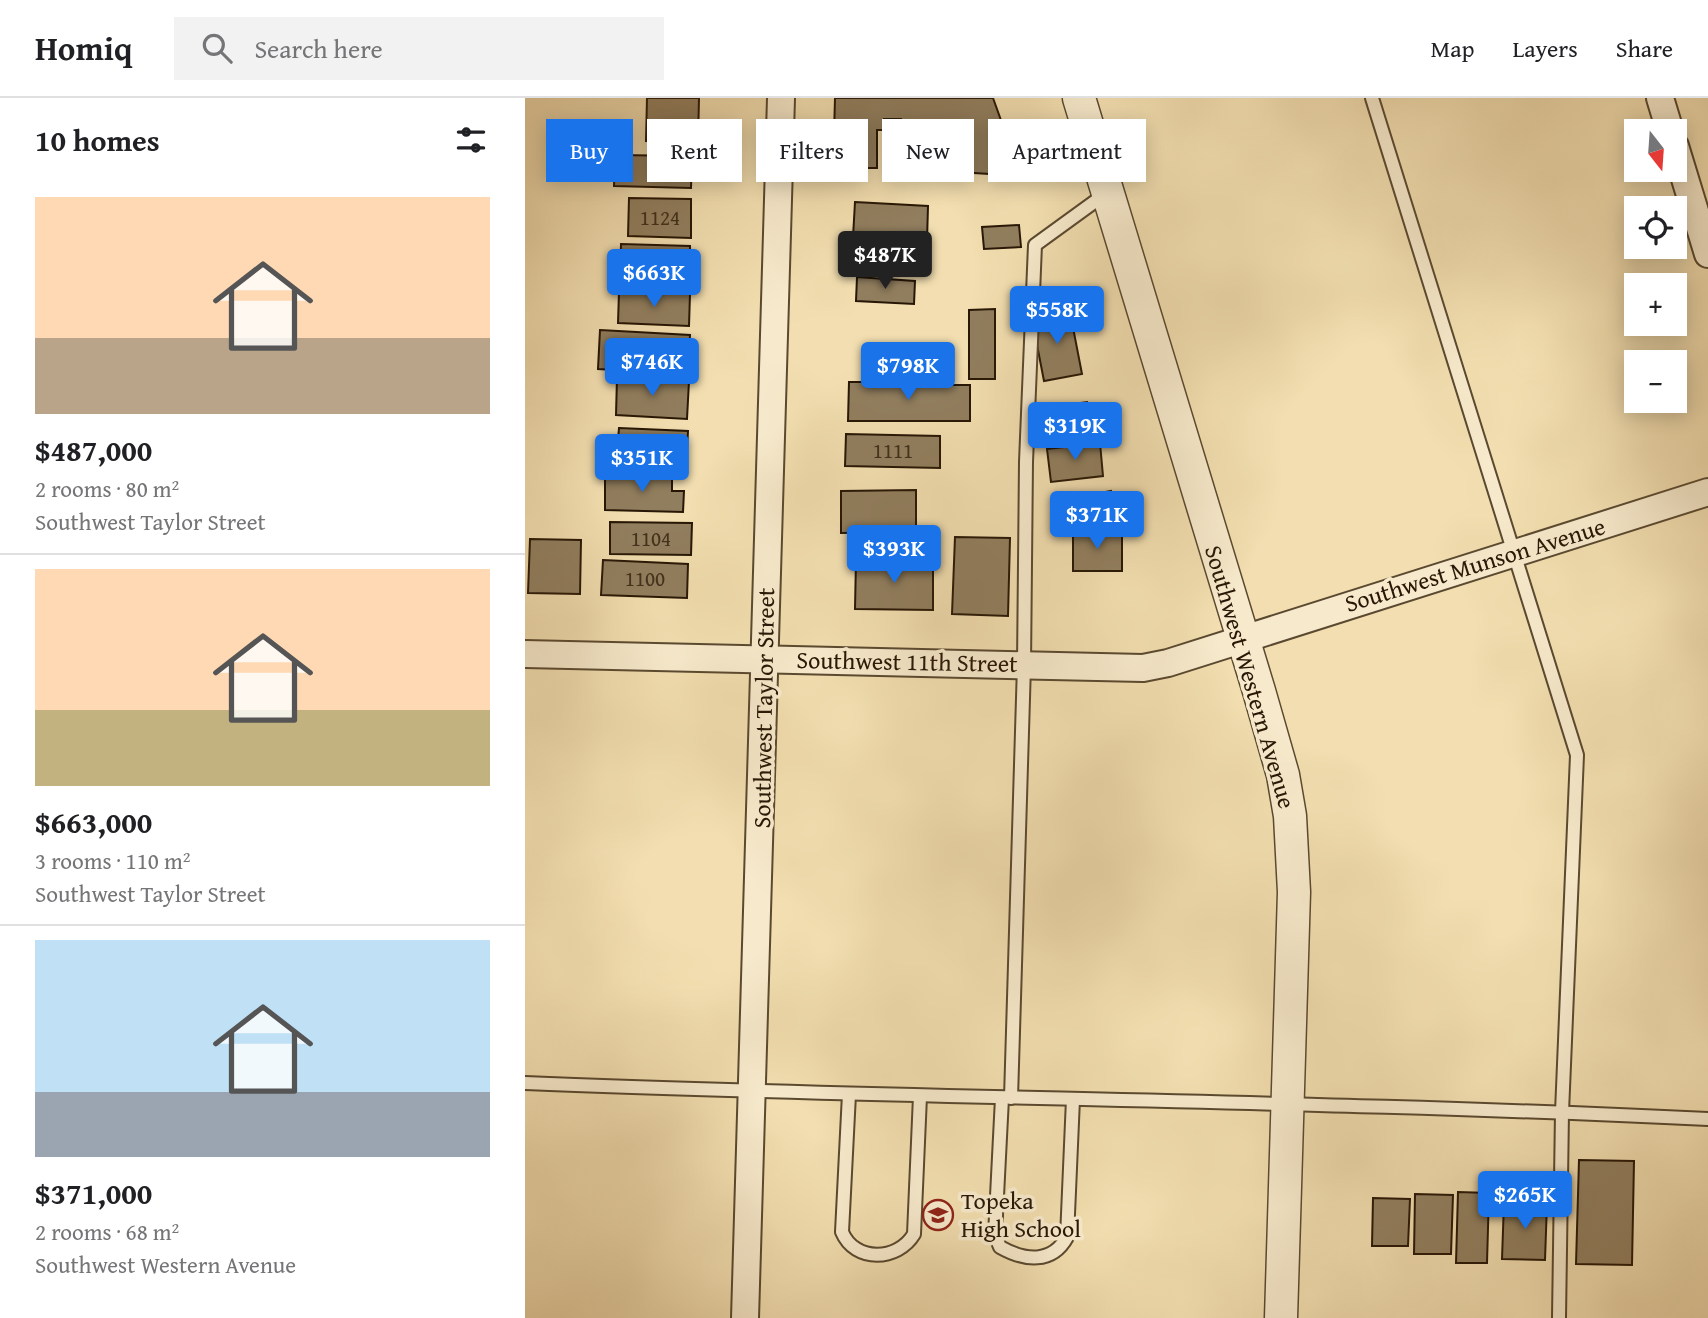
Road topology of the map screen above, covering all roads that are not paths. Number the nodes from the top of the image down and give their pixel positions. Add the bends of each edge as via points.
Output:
1 (781, 98) edge
2 (1079, 98) edge
3 (1372, 98) edge
4 (1660, 98) edge
5 (1666, 119) edge
6 (1686, 182) edge
7 (1108, 192) junction
8 (1708, 254) edge
9 (1708, 492) edge
10 (1513, 552) junction
11 (1242, 639) junction
12 (525, 654) edge
13 (766, 659) junction
14 (1024, 665) junction
15 (525, 1083) edge
16 (753, 1091) junction
17 (849, 1094) junction
18 (920, 1096) junction
19 (1006, 1098) junction
20 (1073, 1100) junction
21 (1289, 1105) junction
22 (1562, 1112) junction
23 (1708, 1119) edge
24 (745, 1318) edge
25 (1281, 1318) edge
26 (1559, 1318) edge

1 - 13 street, Southwest Taylor Street
2 - 7 street, Southwest Western Avenue
3 - 10 lane
4 - 5 street
6 - 8 street
7 - 11 street, Southwest Western Avenue
7 - 14 lane via 1035,244
9 - 10 street, Southwest Munson Avenue
10 - 11 street, Southwest Munson Avenue
10 - 22 lane via 1577,755
11 - 14 street, Southwest 11th Street via 1143,668
11 - 21 street, Southwest Western Avenue via 1283,775 1290,816 1294,892
12 - 13 street, Southwest 11th Street
13 - 14 street, Southwest 11th Street
13 - 16 street, Southwest Taylor Street
14 - 19 lane
15 - 16 lane
16 - 17 lane
16 - 24 street, Southwest Taylor Street
17 - 18 lane
17 - 18 lane via 842,1233 848,1244 878,1255 901,1250 914,1234
18 - 19 lane
19 - 20 lane
19 - 20 lane via 995,1235 1000,1247 1031,1258 1061,1249 1067,1237
20 - 21 lane
21 - 22 lane
21 - 25 street, Southwest Western Avenue
22 - 23 lane
22 - 26 lane

